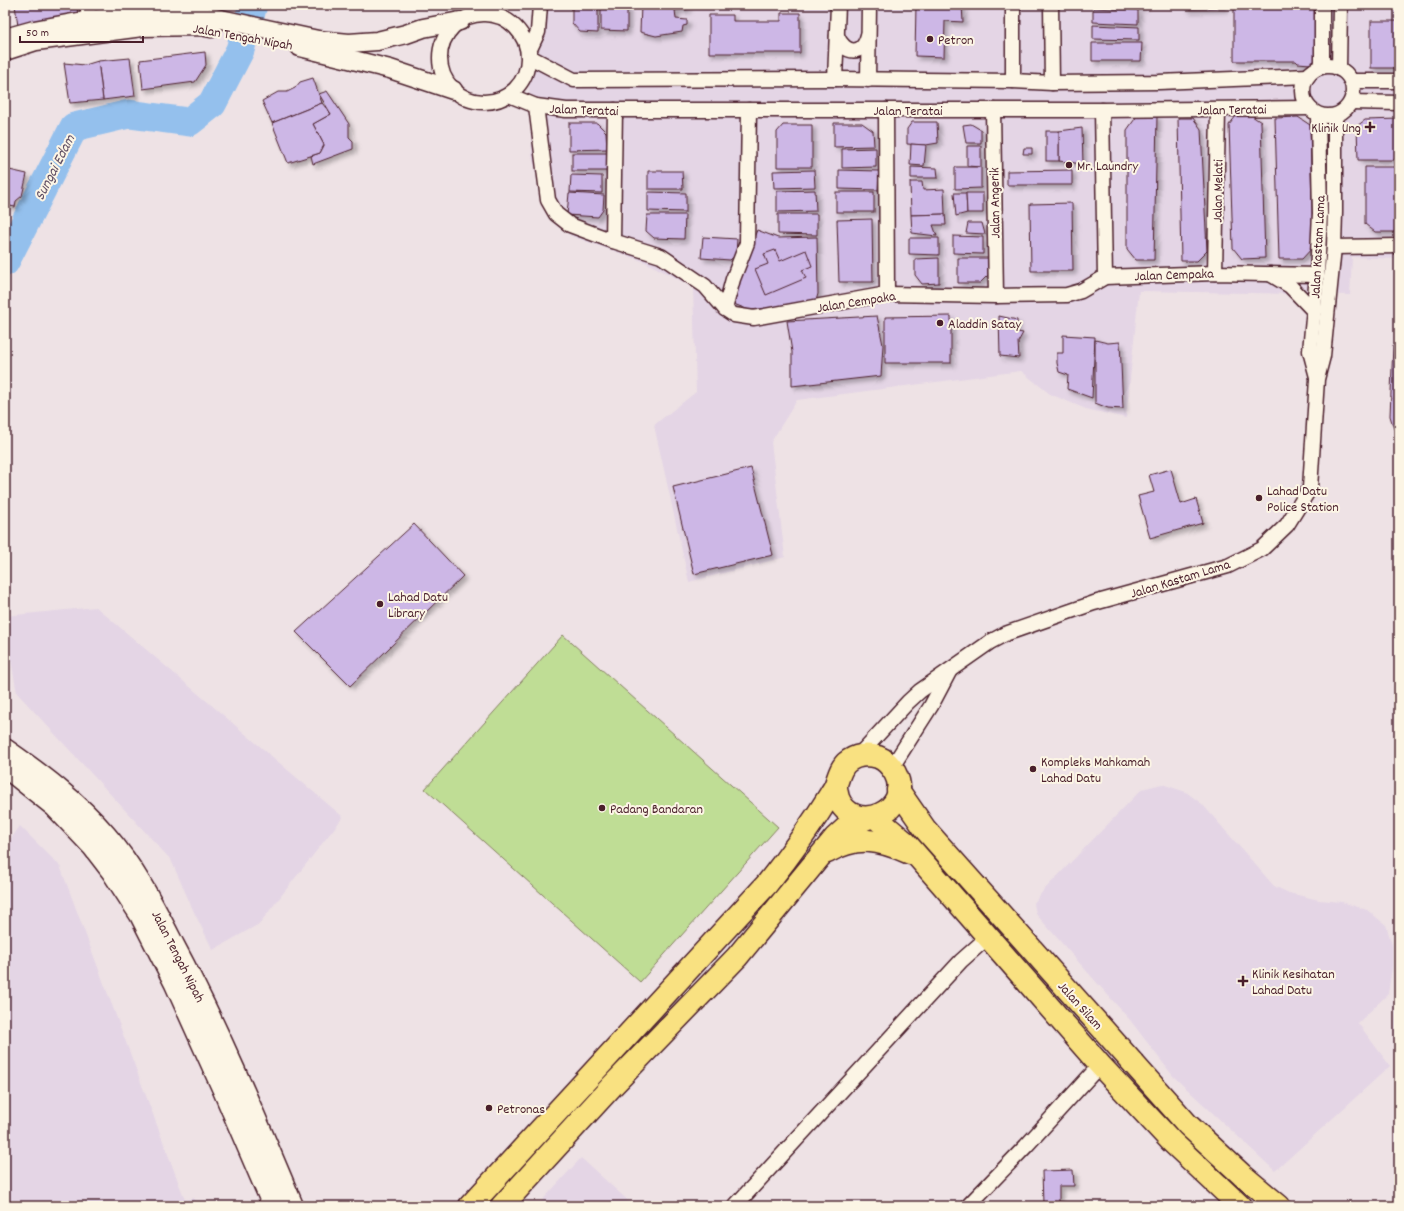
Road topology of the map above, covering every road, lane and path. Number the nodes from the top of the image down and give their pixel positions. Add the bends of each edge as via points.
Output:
1 (493, 5) edge
2 (540, 5) edge
3 (838, 5) edge
4 (869, 5) edge
5 (1013, 5) edge
6 (1050, 5) edge
7 (1322, 5) edge
8 (1340, 5) edge
9 (481, 13) junction
10 (89, 19) edge
11 (460, 21) junction
12 (869, 33) junction
13 (837, 36) junction
14 (5, 38) edge
15 (286, 38) junction
16 (5, 51) edge
17 (529, 54) junction
18 (1322, 67) junction
19 (1339, 69) junction
20 (1308, 76) junction
21 (835, 79) junction
22 (868, 80) junction
23 (1013, 81) junction
24 (1351, 81) junction
25 (1399, 81) edge
26 (1052, 83) junction
27 (453, 90) junction
28 (509, 95) junction
29 (1351, 102) junction
30 (1399, 103) edge
31 (536, 106) junction
32 (615, 110) junction
33 (749, 110) junction
34 (886, 110) junction
35 (993, 110) junction
36 (1102, 110) junction
37 (1218, 110) junction
38 (1314, 111) junction
39 (1335, 116) junction
40 (613, 241) junction
41 (1399, 246) edge
42 (1334, 247) junction
43 (1215, 272) junction
44 (1269, 274) junction
45 (1317, 275) junction
46 (1105, 277) junction
47 (887, 294) junction
48 (996, 296) junction
49 (725, 309) junction
50 (1314, 311) junction
51 (1317, 379) junction
52 (950, 670) junction
53 (5, 749) edge
54 (858, 756) junction
55 (5, 767) edge
56 (892, 767) junction
57 (836, 786) junction
58 (898, 790) junction
59 (871, 817) junction
60 (821, 855) junction
61 (922, 861) junction
62 (988, 936) junction
63 (1100, 1065) junction
64 (1230, 1203) edge
65 (273, 1206) edge
66 (293, 1206) edge
67 (470, 1206) edge
68 (502, 1206) edge
69 (735, 1206) edge
70 (968, 1206) edge
71 (1279, 1206) edge

1 - 9 street
2 - 17 street via 538,32
3 - 13 street
4 - 12 street
5 - 23 street
6 - 26 street
7 - 18 street
8 - 19 street
9 - 11 street
9 - 17 street via 496,15 514,25 520,32
10 - 14 street, Jalan Tengah Nipah
10 - 15 street, Jalan Tengah Nipah via 142,27 200,26 216,23
10 - 16 street, Jalan Tengah Nipah
11 - 15 street, Jalan Tengah Nipah via 422,28 377,41 349,43
11 - 27 street via 444,39 441,50 442,71
12 - 13 street via 866,43 853,51 843,46
12 - 22 street
13 - 21 street
15 - 27 street, Jalan Tengah Nipah
17 - 21 street, Jalan Teratai via 574,80
17 - 28 street via 527,72 520,85
18 - 19 street via 1331,66
18 - 20 street
19 - 24 street
20 - 26 street, Jalan Teratai
20 - 38 street via 1303,92 1305,100
21 - 22 street, Jalan Teratai
22 - 23 street, Jalan Teratai
23 - 26 street, Jalan Teratai
24 - 25 street
24 - 29 street
27 - 28 street via 470,100 480,102 500,100
28 - 31 street, Jalan Teratai
29 - 30 street
29 - 39 street
31 - 32 street, Jalan Teratai via 566,110
31 - 40 street, Jalan Cempaka via 548,200 556,214 570,225
32 - 33 street, Jalan Teratai
32 - 40 street
33 - 34 street, Jalan Teratai
33 - 49 street via 747,243
34 - 35 street, Jalan Teratai
34 - 47 street
35 - 36 street, Jalan Teratai
35 - 48 street, Jalan Angerik
36 - 37 street, Jalan Teratai
36 - 46 street
37 - 38 street, Jalan Teratai
37 - 43 street, Jalan Melati
38 - 39 street via 1327,117
38 - 45 street, Jalan Kastam Lama via 1320,214
39 - 42 street, Jalan Kastam Lama
40 - 49 street, Jalan Cempaka via 661,256 704,286
41 - 42 street
42 - 51 street, Jalan Kastam Lama via 1323,356
43 - 44 street, Jalan Cempaka
43 - 46 street, Jalan Cempaka
44 - 45 street, Jalan Cempaka
44 - 50 street via 1290,286
45 - 50 street, Jalan Kastam Lama
46 - 48 street, Jalan Cempaka via 1081,291 1067,295
47 - 48 street, Jalan Cempaka
47 - 49 street, Jalan Cempaka via 754,318 734,315
50 - 51 street, Jalan Kastam Lama via 1310,351
51 - 52 street, Jalan Kastam Lama via 1310,488 1287,526 1262,549 1228,566 1094,603 1005,634
52 - 54 street, Jalan Kastam Lama via 908,702
52 - 56 street via 931,706
53 - 66 main road, Jalan Tengah Nipah via 68,797 106,834 131,866 195,984
54 - 56 highway via 870,755 883,759
54 - 57 highway via 846,763 839,773
55 - 65 main road, Jalan Tengah Nipah via 55,807 92,846 140,915 175,984
56 - 58 highway via 897,778
57 - 59 highway via 838,798 845,808 855,815
57 - 67 highway via 809,829 767,884
58 - 59 highway via 891,807 884,813
58 - 71 highway, Jalan Silam via 925,829 1188,1125
59 - 60 highway via 846,828
59 - 61 highway, Jalan Silam via 906,843
60 - 61 highway via 854,841 876,841 910,853
60 - 68 highway via 737,957 612,1086
61 - 62 highway, Jalan Silam
62 - 63 highway, Jalan Silam
62 - 69 street via 961,961
63 - 64 highway, Jalan Silam
63 - 70 street

